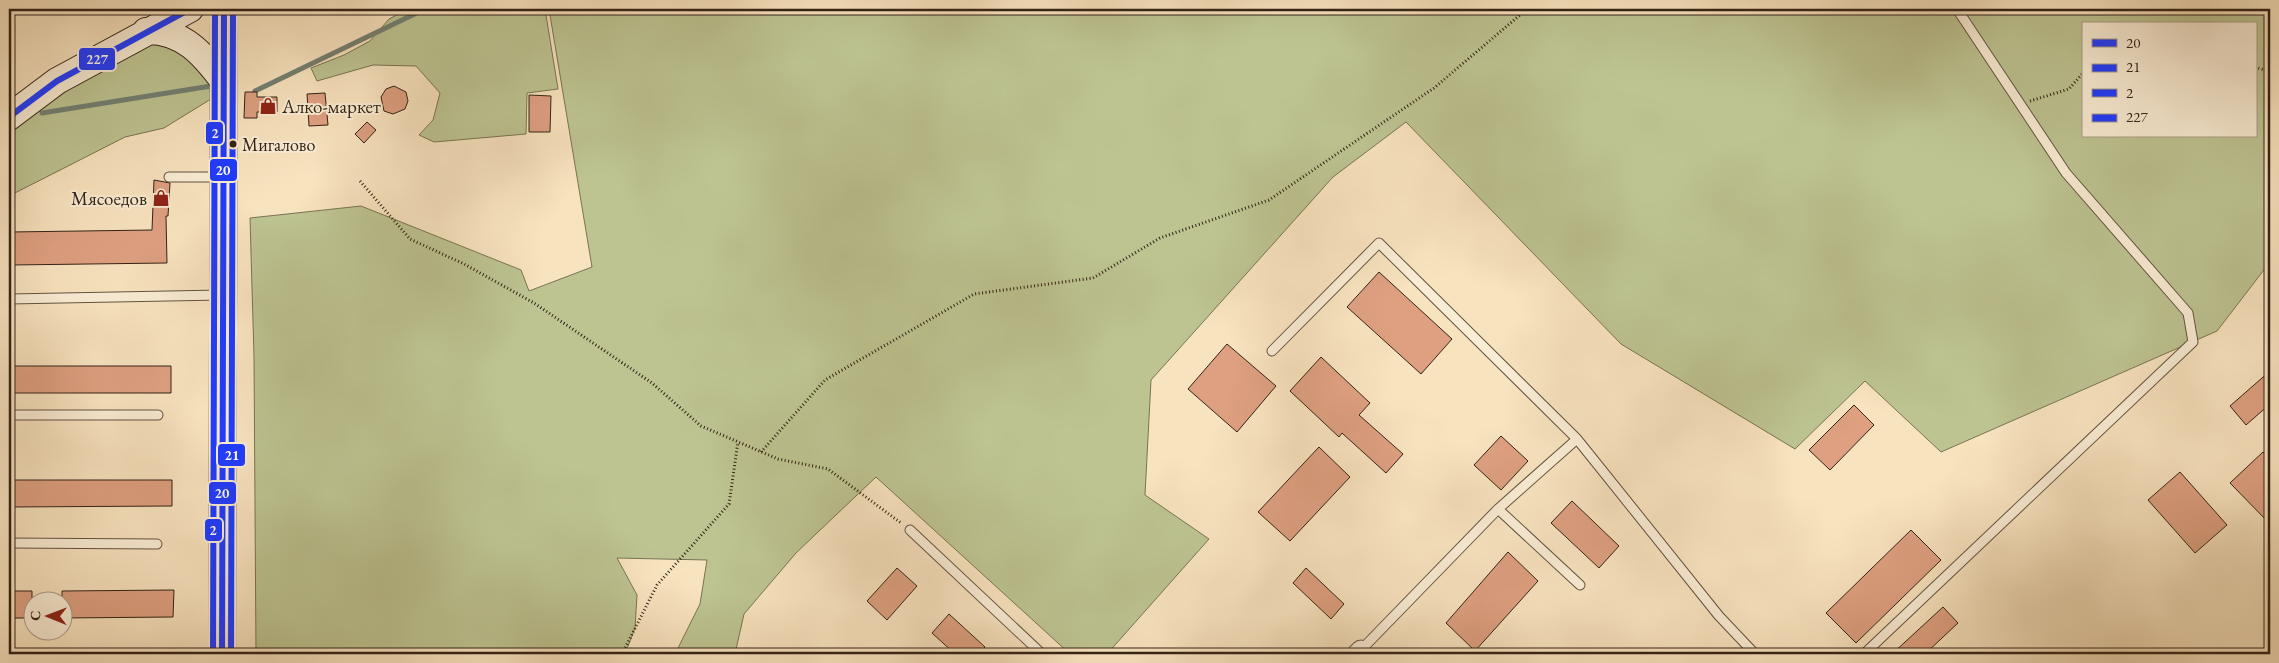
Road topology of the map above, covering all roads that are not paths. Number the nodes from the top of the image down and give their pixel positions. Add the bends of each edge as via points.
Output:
1 (171, 9) edge
2 (190, 9) edge
3 (224, 9) edge
4 (1957, 9) edge
5 (149, 30) junction
6 (224, 82) junction
7 (9, 117) edge
8 (169, 177) dead end
9 (225, 178) junction
10 (224, 295) junction
11 (9, 299) edge
12 (1272, 351) dead end
13 (9, 415) edge
14 (158, 415) dead end
15 (1577, 439) junction
16 (1498, 509) junction
17 (910, 530) road end
18 (9, 543) edge
19 (157, 544) dead end
20 (1580, 585) dead end
21 (1359, 652) edge
22 (222, 654) edge
23 (1042, 654) edge
24 (1755, 654) edge
25 (1864, 654) edge

1 - 5 street
2 - 5 street
3 - 6 street
4 - 25 lane via 2066,173 2188,313 2192,342
5 - 6 street via 189,43 207,58
5 - 7 street via 51,85
6 - 9 street
8 - 9 lane
9 - 10 street
10 - 11 lane
10 - 22 street
12 - 15 lane via 1379,243
13 - 14 lane
15 - 16 lane
15 - 24 lane via 1719,616
16 - 20 lane
16 - 21 lane
17 - 23 lane
18 - 19 lane

